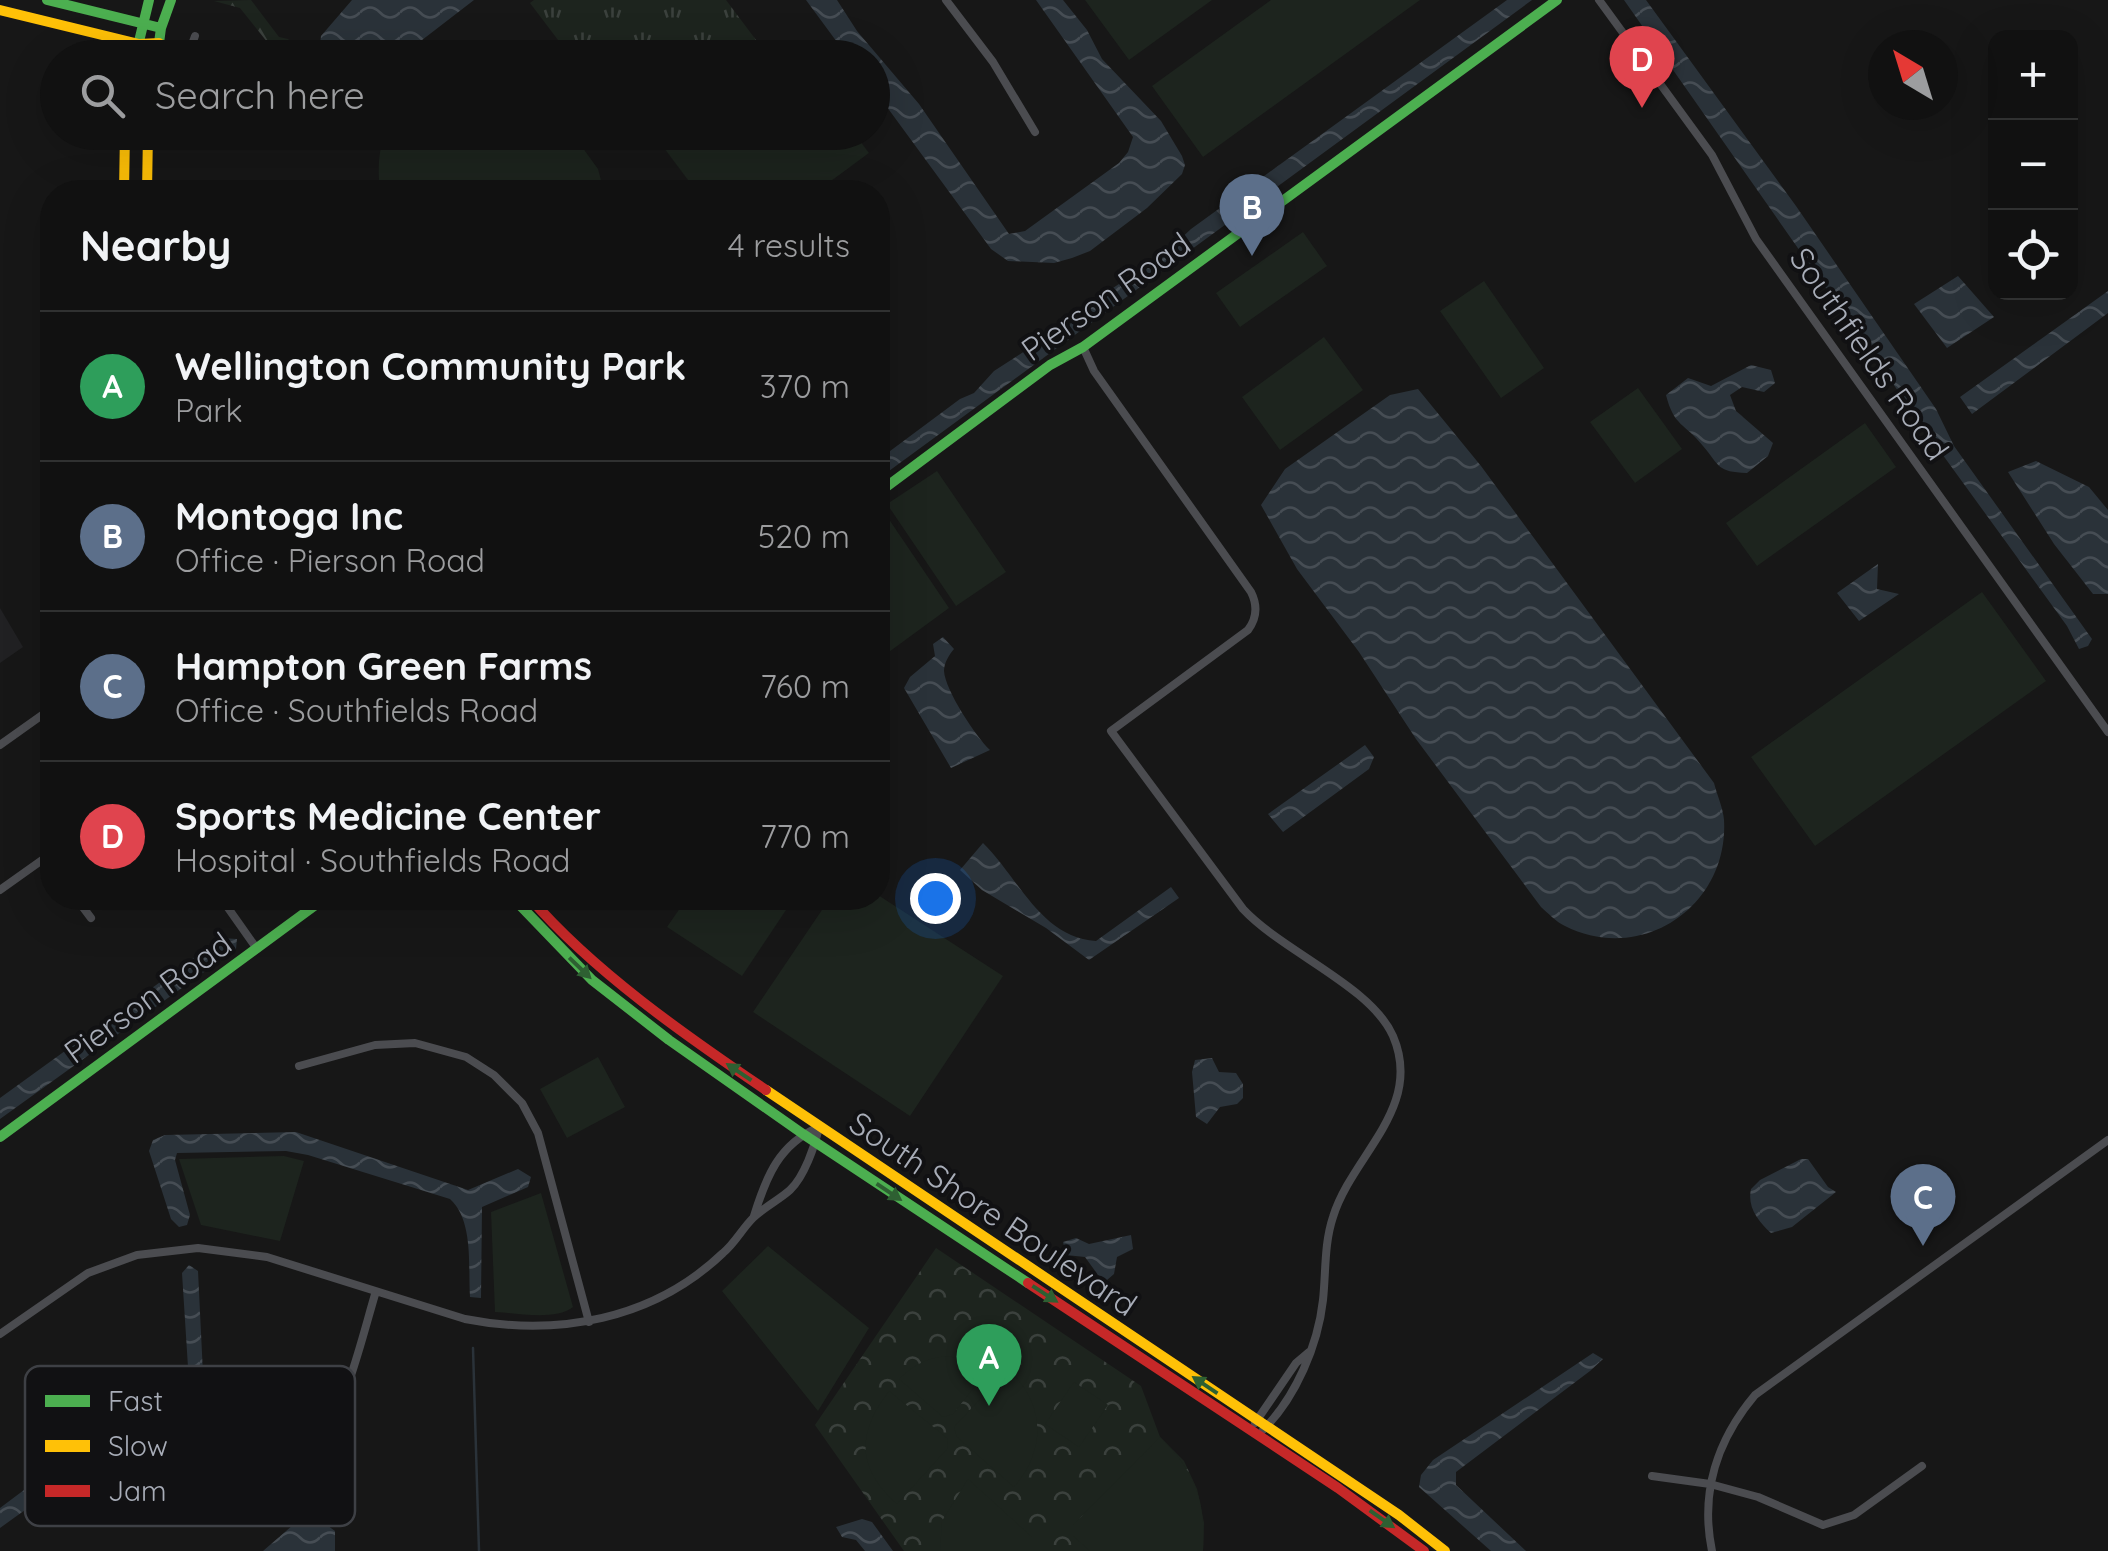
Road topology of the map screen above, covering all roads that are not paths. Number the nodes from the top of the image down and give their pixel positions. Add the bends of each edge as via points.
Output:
1 (47, 0) edge
2 (149, 0) edge
3 (171, 0) edge
4 (946, 0) edge
5 (1557, 0) edge
6 (1599, 0) edge
7 (0, 10) edge
8 (143, 22) junction
9 (161, 28) junction
10 (194, 36) dead end
11 (123, 40) edge
12 (140, 40) edge
13 (159, 40) edge
14 (193, 40) edge
15 (1035, 132) dead end
16 (125, 150) edge
17 (148, 150) edge
18 (124, 180) edge
19 (147, 180) edge
20 (1083, 347) junction
21 (890, 484) edge
22 (40, 717) edge
23 (2108, 732) edge
24 (0, 746) edge
25 (40, 865) edge
26 (0, 890) edge
27 (85, 910) edge
28 (229, 910) edge
29 (309, 910) edge
30 (524, 910) edge
31 (540, 910) edge
32 (91, 918) dead end
33 (257, 949) junction
34 (299, 1066) dead end
35 (819, 1128) junction
36 (803, 1134) junction
37 (0, 1137) edge
38 (2108, 1140) edge
39 (816, 1142) junction
40 (754, 1218) junction
41 (376, 1291) junction
42 (590, 1322) junction
43 (0, 1334) edge
44 (1309, 1352) junction
45 (353, 1366) edge
46 (1255, 1419) junction
47 (1267, 1427) junction
48 (1256, 1436) junction
49 (1922, 1466) dead end
50 (1652, 1476) dead end
51 (1710, 1484) junction
52 (1424, 1551) edge
53 (1445, 1551) edge
54 (1712, 1551) edge

1 - 8 street
2 - 8 street
3 - 9 street
4 - 15 street
5 - 20 street, Pierson Road
6 - 23 street, Southfields Road via 1712,155 1761,246
7 - 11 street
8 - 9 street
8 - 12 street
9 - 13 street
10 - 14 street
16 - 18 street
17 - 19 street
20 - 21 street, Pierson Road
20 - 44 street via 1256,604 1248,630 1111,731 1243,909 1373,1008 1398,1050 1397,1101 1334,1212 1320,1320
22 - 24 street
25 - 26 street
27 - 32 street
28 - 33 street
29 - 33 street, Pierson Road
30 -> 36 street, South Shore Boulevard via 624,1008
35 -> 31 street, South Shore Boulevard via 678,1031
33 - 37 street, Pierson Road
34 - 42 street via 375,1045 415,1043 448,1050 494,1074 522,1104 542,1145
35 - 36 street
35 - 39 street
46 -> 35 street, South Shore Boulevard
36 - 39 street, South Shore Boulevard
36 - 40 street via 768,1171
38 - 51 street via 1770,1381 1733,1423
39 - 40 street via 794,1187
39 -> 48 street, South Shore Boulevard
40 - 42 street via 690,1280 642,1306
41 - 42 street via 492,1324
41 - 43 street via 250,1253 163,1250 88,1274
41 - 45 street
44 - 46 street
44 - 47 street
46 - 47 street, South Shore Boulevard
46 - 48 street
47 - 48 street
47 - 53 street, South Shore Boulevard
48 -> 52 street, South Shore Boulevard
49 - 51 street via 1854,1515 1823,1525 1758,1496
50 - 51 street
51 - 54 street

